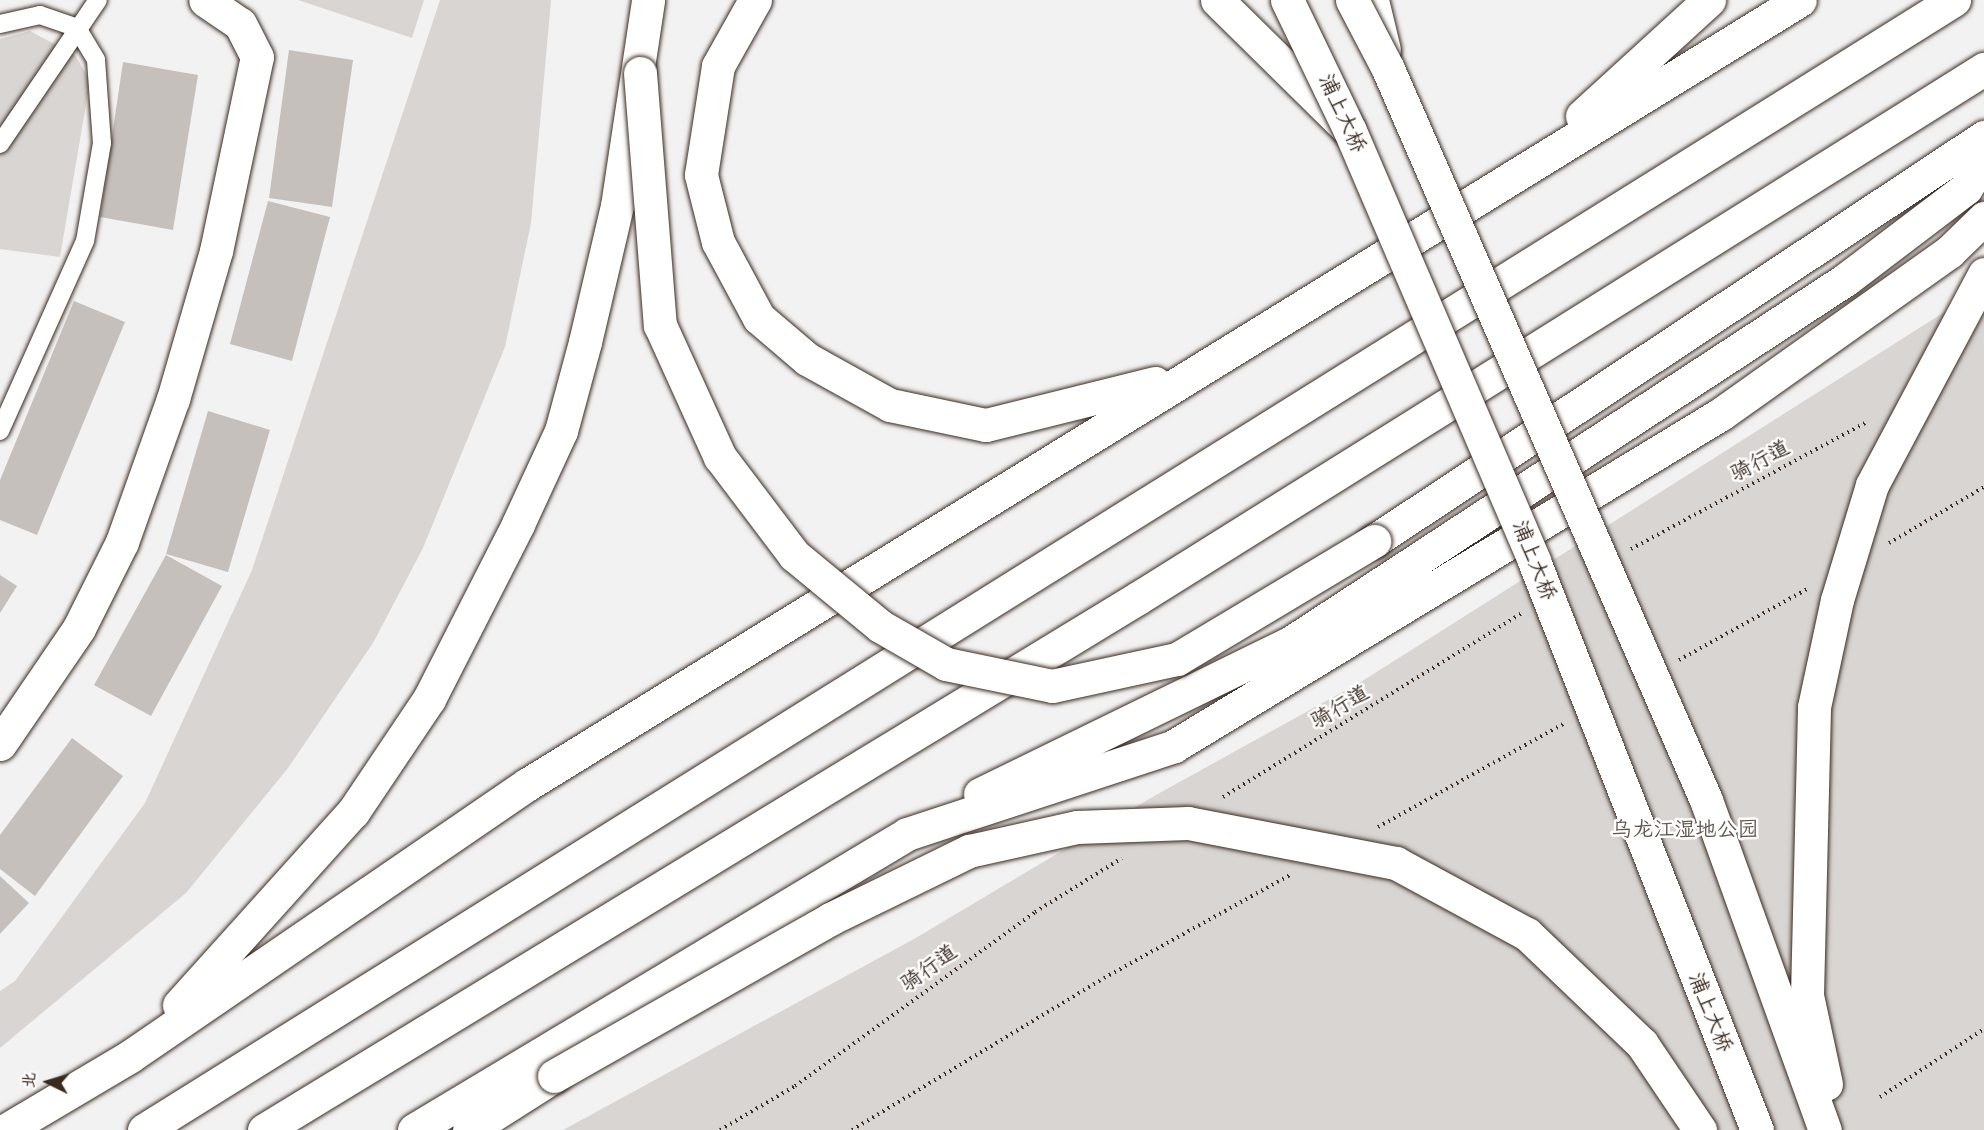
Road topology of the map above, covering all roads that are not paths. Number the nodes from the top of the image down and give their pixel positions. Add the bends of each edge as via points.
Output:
1 (98, 0) edge
2 (205, 0) edge
3 (648, 0) edge
4 (755, 0) edge
5 (1218, 0) edge
6 (1287, 0) edge
7 (1352, 0) edge
8 (1372, 0) edge
9 (1709, 0) edge
10 (1800, 0) edge
11 (1954, 0) edge
12 (0, 24) edge
13 (77, 28) junction
14 (1388, 69) junction
15 (1984, 69) edge
16 (640, 73) junction
17 (1350, 131) junction
18 (1984, 136) edge
19 (0, 144) edge
20 (1984, 159) edge
21 (1496, 189) junction
22 (1984, 218) edge
23 (1984, 274) edge
24 (1183, 376) junction
25 (0, 431) edge
26 (0, 744) edge
27 (907, 834) junction
28 (129, 1057) junction
29 (6, 1130) edge
30 (144, 1130) edge
31 (264, 1130) edge
32 (414, 1130) edge
33 (469, 1130) edge
34 (1700, 1130) edge
35 (1757, 1130) edge
36 (1825, 1130) edge
37 (1836, 1130) edge

1 - 13 lane
2 - 26 main road via 240,24 256,57 216,251 170,409 122,542 79,628
3 - 16 main road
4 - 24 main road via 718,66 701,175 718,242 759,318 807,359 890,405 986,425
5 - 17 main road
6 - 17 main road, 浦上大桥, bridge
7 - 14 main road, bridge
8 - 14 main road, bridge
9 - 21 main road via 1652,58
10 - 21 main road
11 - 30 main road
12 - 13 lane via 40,15
13 - 19 lane
13 - 25 lane via 96,60 102,144 85,241
14 - 36 main road, bridge via 1706,800
15 - 31 main road via 1128,604
16 - 18 main road, bridge via 660,325 720,457 794,555 880,626 945,664 1052,686 1177,659 1374,541
16 - 28 main road, bridge via 617,206 561,431 429,699 353,812 251,931
17 - 35 main road, 浦上大桥, bridge via 1534,561
20 - 27 main road via 1966,188 1845,280 1290,644 1054,754
21 - 24 main road
22 - 27 main road via 1949,252 1721,414 1174,746
23 - 37 main road, bridge via 1872,485 1837,600 1814,707 1807,995
24 - 28 main road via 528,784
27 - 32 main road
28 - 29 main road
33 - 34 main road, bridge via 555,1076 830,919 969,851 1077,827 1188,823 1396,862 1527,934 1642,1044

